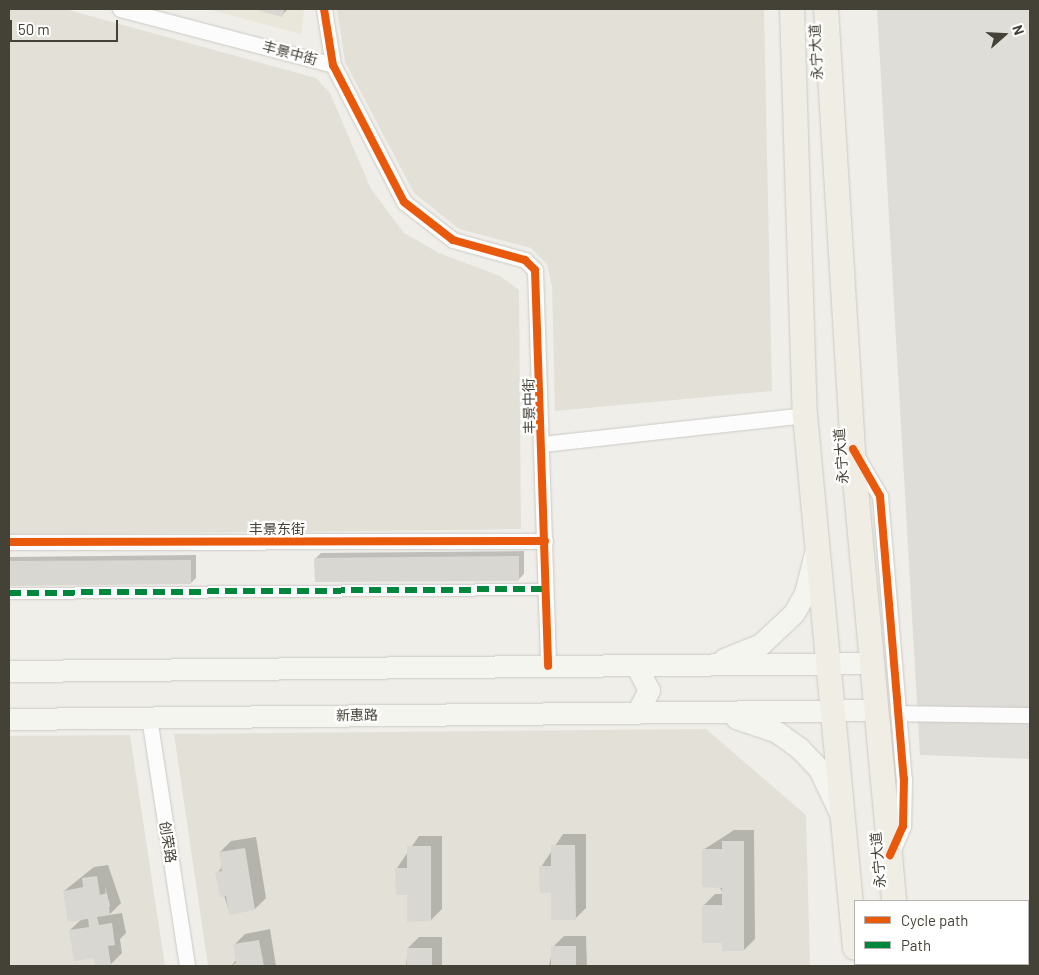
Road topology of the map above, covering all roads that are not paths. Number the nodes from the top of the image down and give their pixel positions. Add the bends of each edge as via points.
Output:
1 (120, 9) edge
2 (324, 9) edge
3 (792, 9) edge
4 (826, 9) edge
5 (333, 64) junction
6 (805, 415) junction
7 (543, 444) junction
8 (853, 449) junction
9 (545, 541) junction
10 (9, 542) edge
11 (816, 548) junction
12 (546, 589) junction
13 (9, 593) edge
14 (872, 663) junction
15 (828, 664) junction
16 (636, 665) junction
17 (705, 665) junction
18 (548, 666) junction
19 (9, 671) edge
20 (832, 711) junction
21 (706, 712) junction
22 (887, 712) junction
23 (637, 713) junction
24 (1030, 715) edge
25 (149, 717) junction
26 (9, 718) edge
27 (842, 820) junction
28 (894, 900) edge
29 (854, 938) edge
30 (187, 966) edge

1 - 5 street, 丰景中街
2 - 5 street
3 - 6 main road, 永宁大道
4 - 8 main road, 永宁大道
5 - 7 street, 丰景中街 via 404,202 453,240 524,260 535,270
6 - 7 street
6 - 11 main road, 永宁大道
7 - 9 street, 丰景中街
8 - 14 main road, 永宁大道
8 - 22 street via 880,496
9 - 10 street, 丰景东街
9 - 12 street, 丰景中街
11 - 15 main road, 永宁大道
11 - 17 main road via 805,593 779,630 740,654
12 - 13 street
12 - 18 street, 丰景中街
14 - 15 main road
14 - 22 main road, 永宁大道
15 - 17 main road
15 - 20 main road, 永宁大道
16 - 17 main road
16 - 18 main road
16 - 23 main road via 649,690
18 - 19 main road
20 - 21 main road
20 - 22 main road
20 - 27 main road, 永宁大道
21 - 23 main road, 新惠路
21 - 27 main road via 751,721 800,748 819,769
22 - 24 street
22 - 28 main road, 永宁大道
23 - 25 main road, 新惠路
25 - 26 main road, 新惠路
25 - 30 street, 创荣路
27 - 29 main road, 永宁大道

